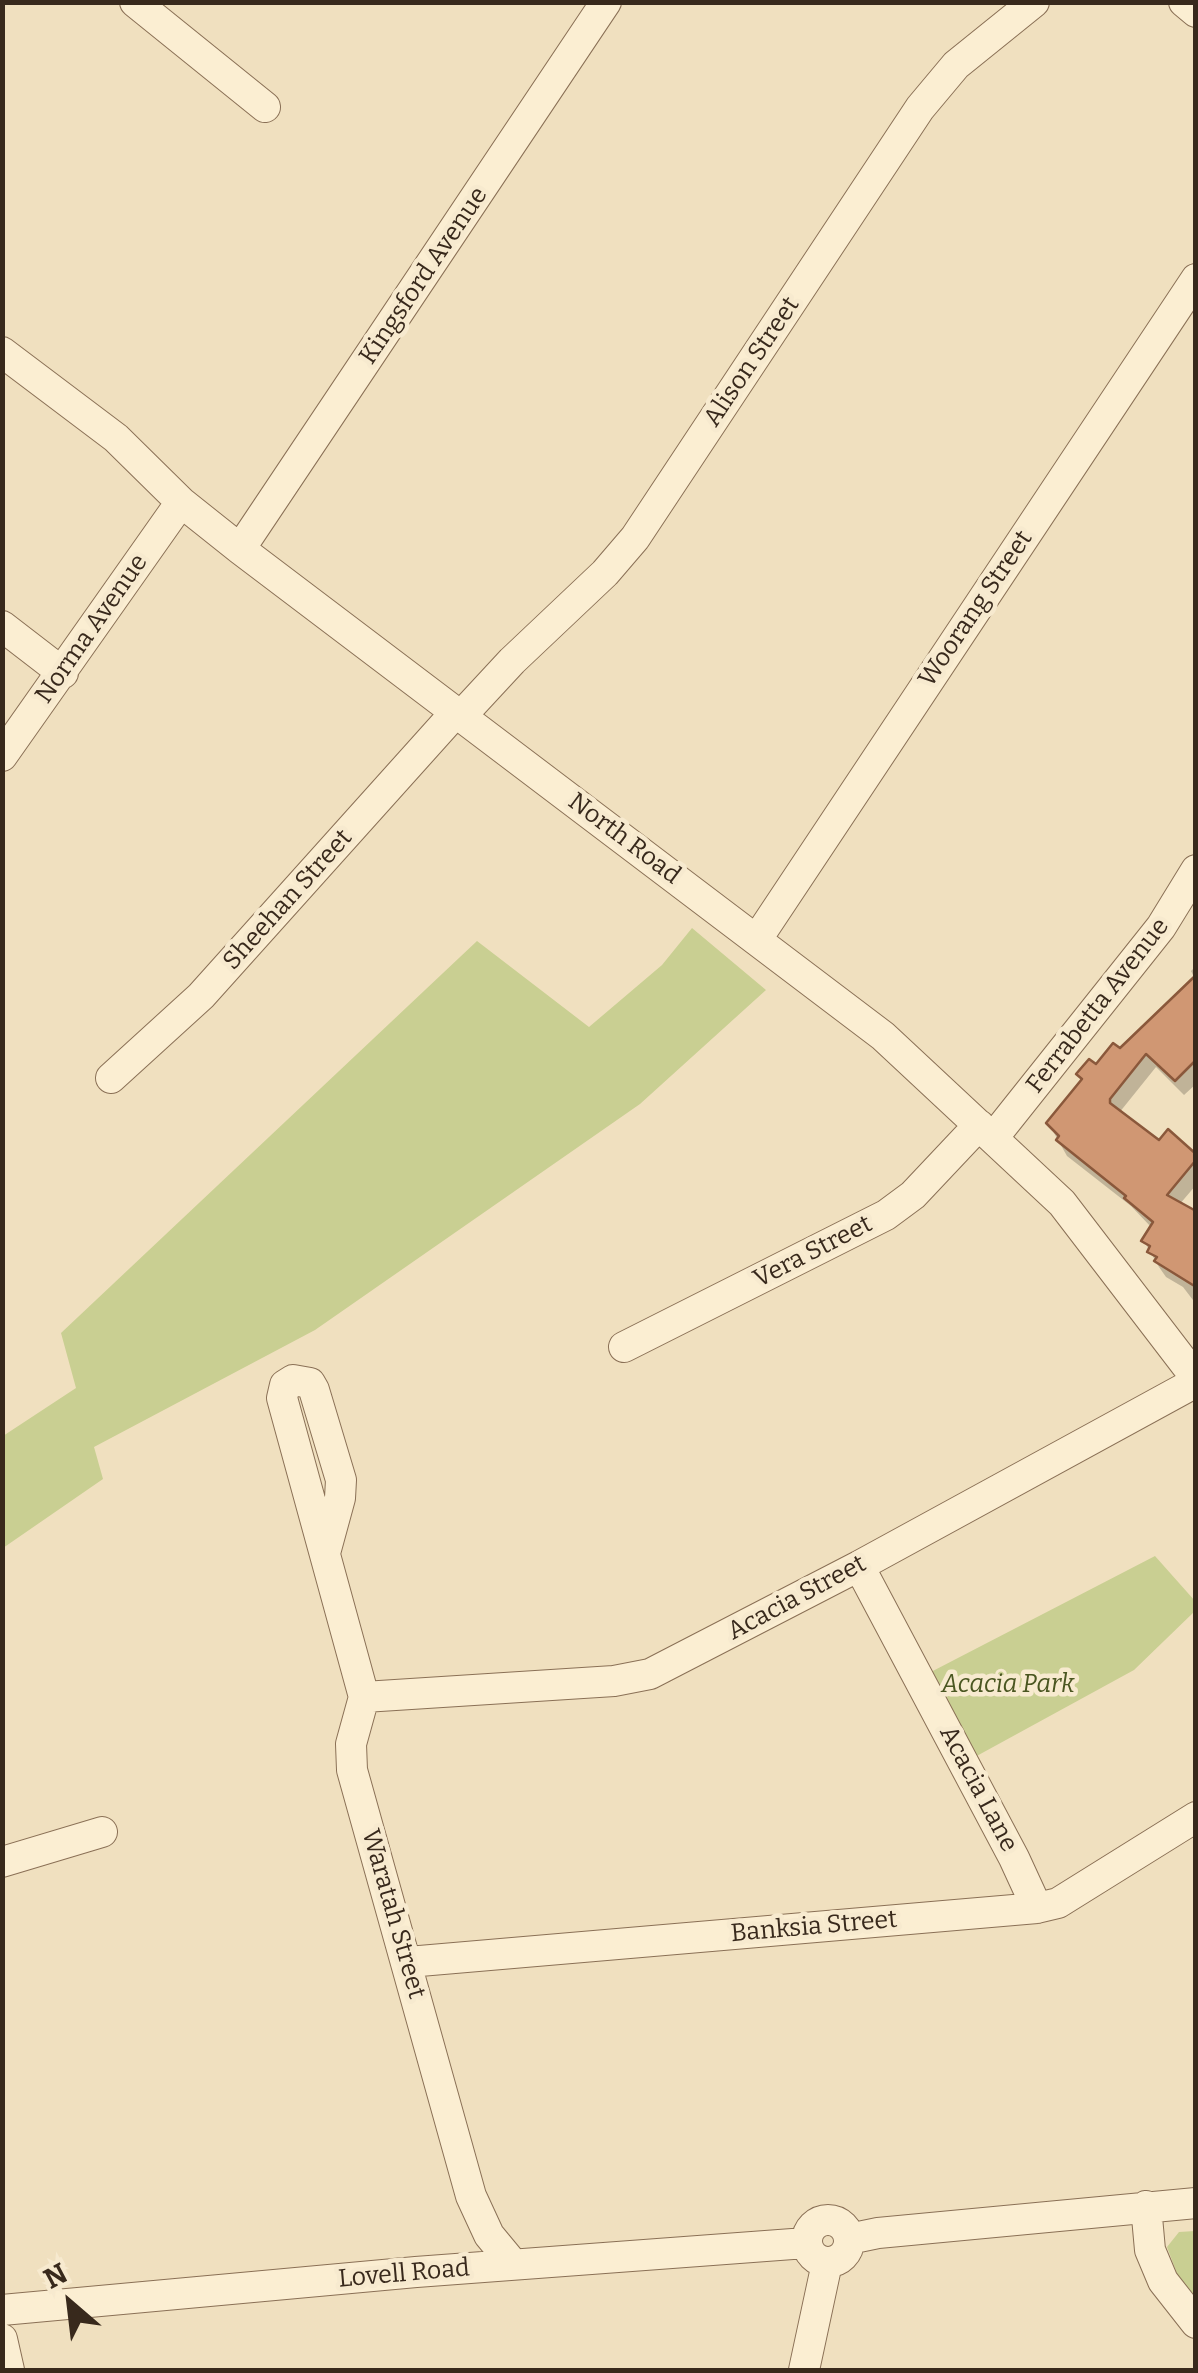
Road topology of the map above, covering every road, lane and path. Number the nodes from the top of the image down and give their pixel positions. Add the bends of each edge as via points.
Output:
1 (134, 2) edge
2 (606, 2) edge
3 (1034, 2) edge
4 (1184, 2) edge
5 (1196, 12) edge
6 (266, 108) dead end
7 (1196, 278) edge
8 (2, 352) edge
9 (181, 502) junction
10 (240, 549) junction
11 (2, 626) edge
12 (63, 673) junction
13 (459, 714) junction
14 (2, 756) edge
15 (1196, 870) edge
16 (757, 939) junction
17 (111, 1078) dead end
18 (986, 1131) junction
19 (624, 1347) dead end
20 (1196, 1380) edge
21 (325, 1553) junction
22 (859, 1566) junction
23 (364, 1697) junction
24 (1196, 1817) edge
25 (102, 1832) dead end
26 (2, 1862) edge
27 (1037, 1908) junction
28 (408, 1962) junction
29 (1196, 2203) edge
30 (1146, 2206) junction
31 (817, 2253) junction
32 (513, 2264) junction
33 (2, 2310) edge
34 (1196, 2323) edge
35 (2, 2339) edge
36 (10, 2370) edge
37 (804, 2370) edge

1 - 6 street
2 - 10 street, Kingsford Avenue
3 - 13 street, Alison Street via 956,65 920,108 635,538
4 - 5 street
7 - 16 street, Woorang Street
8 - 9 street, North Road via 116,438
9 - 10 street, North Road
9 - 12 street, Norma Avenue
10 - 13 street, North Road
11 - 12 street
12 - 14 street, Norma Avenue
13 - 16 street, North Road
13 - 17 street, Sheehan Street via 201,996
15 - 18 street, Ferrabetta Avenue via 1168,918
16 - 18 street, North Road via 883,1036
18 - 19 street, Vera Street via 886,1215
18 - 20 street, North Road via 1062,1203
20 - 22 street, Acacia Street
21 - 21 street via 341,1480 314,1390 293,1380 282,1398
21 - 23 street
22 - 23 street, Acacia Street via 650,1674
22 - 27 street, Acacia Lane
23 - 28 street, Waratah Street via 351,1744 352,1770
24 - 27 street, Banksia Street via 1058,1903
25 - 26 street
27 - 28 street, Banksia Street
28 - 32 street, Waratah Street via 471,2196 489,2235
29 - 30 street
30 - 31 street, Lovell Road via 849,2239 842,2226 826,2220 812,2227
30 - 34 street via 1150,2250 1163,2281
31 - 32 street, Lovell Road
31 - 37 street
32 - 33 street, Lovell Road
35 - 36 street

